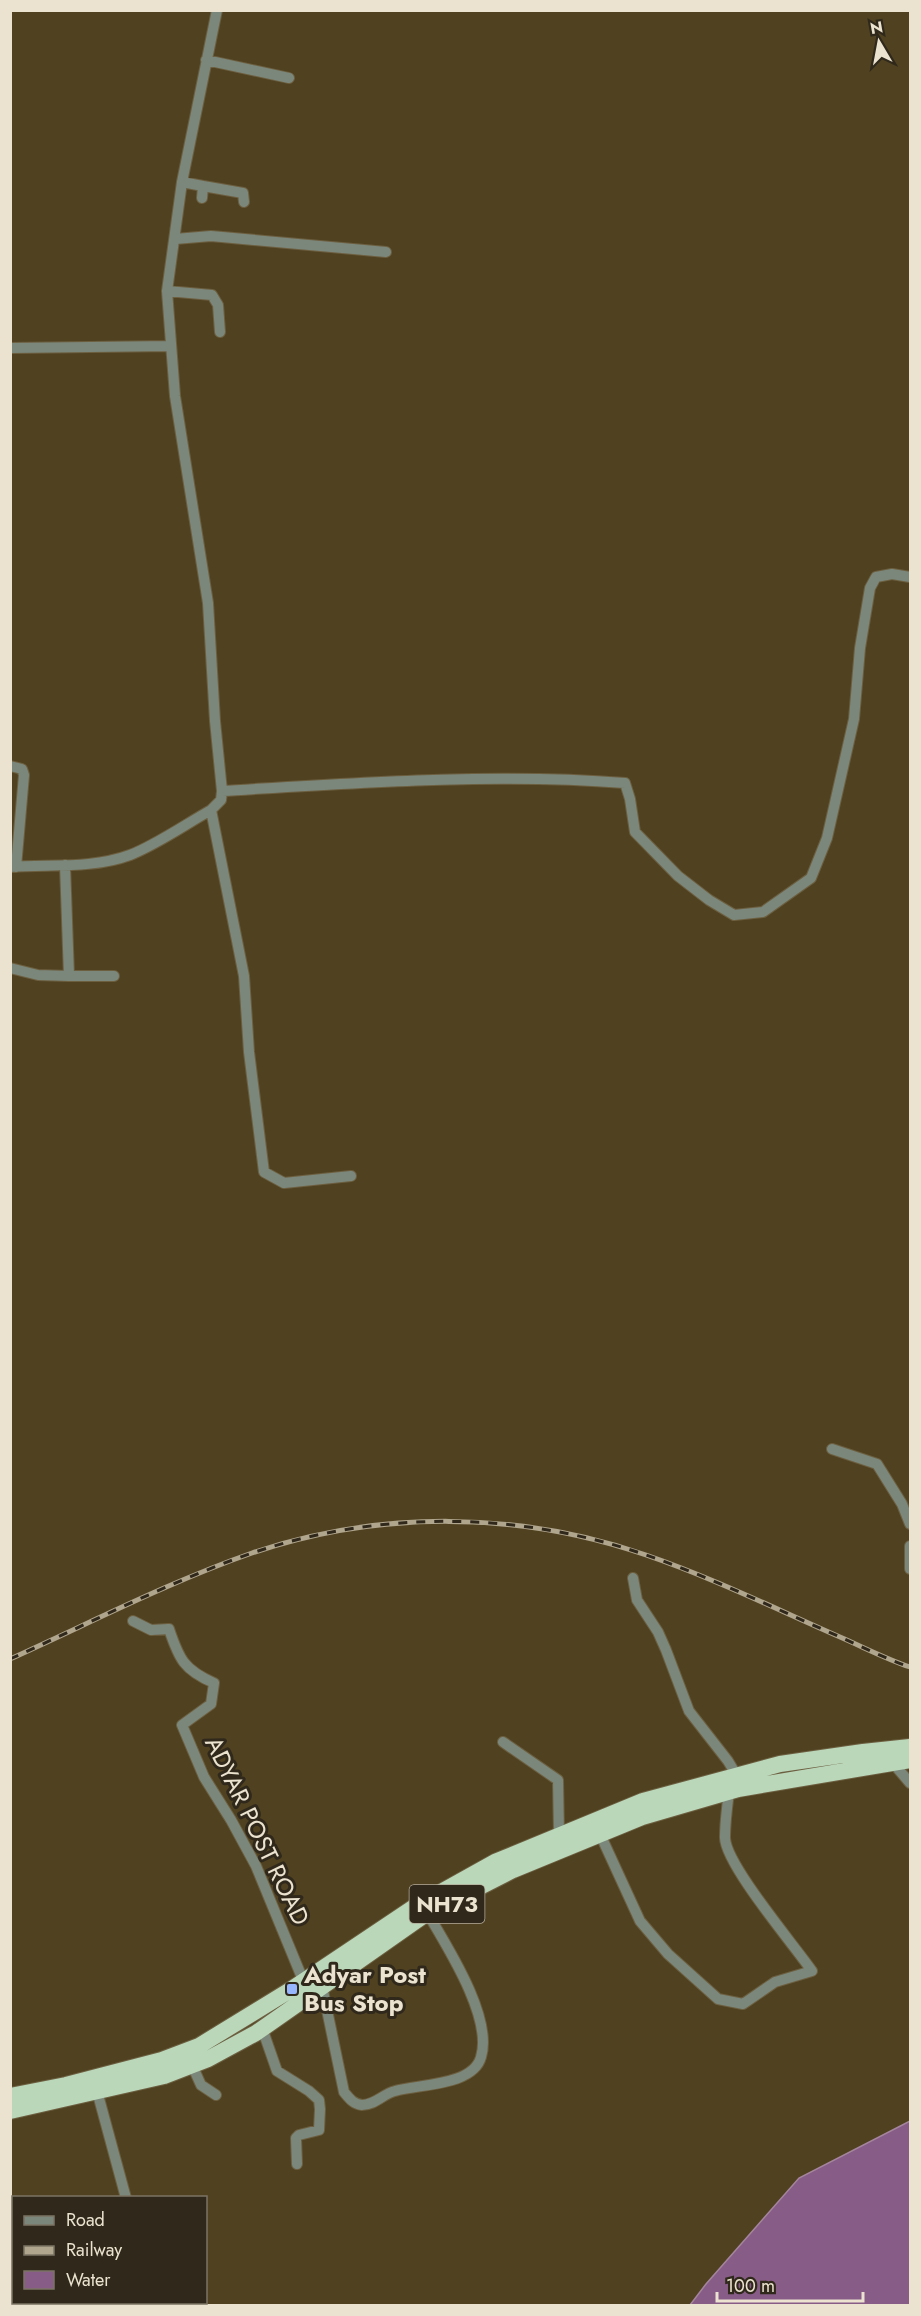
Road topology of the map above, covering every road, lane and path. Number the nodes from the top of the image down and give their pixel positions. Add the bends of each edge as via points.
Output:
1 (217, 10) edge
2 (206, 60) junction
3 (289, 78) dead end
4 (182, 182) junction
5 (203, 186) junction
6 (202, 198) dead end
7 (244, 202) dead end
8 (175, 239) junction
9 (386, 252) dead end
10 (167, 291) junction
11 (220, 332) dead end
12 (171, 346) junction
13 (10, 348) edge
14 (910, 577) edge
15 (10, 766) edge
16 (222, 791) junction
17 (211, 810) junction
18 (65, 865) junction
19 (13, 867) edge
20 (10, 968) edge
21 (69, 976) junction
22 (114, 976) dead end
23 (351, 1176) dead end
24 (832, 1449) dead end
25 (910, 1524) edge
26 (910, 1546) edge
27 (910, 1569) edge
28 (633, 1578) dead end
29 (133, 1621) dead end
30 (503, 1742) dead end
31 (910, 1747) edge
32 (910, 1760) edge
33 (893, 1763) junction
34 (737, 1776) junction
35 (910, 1783) edge
36 (729, 1792) junction
37 (600, 1834) junction
38 (559, 1835) junction
39 (428, 1914) junction
40 (408, 1919) junction
41 (303, 1980) junction
42 (322, 1986) junction
43 (262, 2028) junction
44 (192, 2065) junction
45 (98, 2091) junction
46 (216, 2094) dead end
47 (10, 2096) edge
48 (10, 2110) edge
49 (297, 2164) dead end
50 (124, 2196) edge

1 - 2 street
2 - 3 street
2 - 4 street
4 - 5 street
4 - 8 street
5 - 6 street
5 - 7 street via 243,193
8 - 9 street via 211,236
8 - 10 street
10 - 11 street via 212,295 218,305
10 - 12 street
12 - 13 street
12 - 16 street via 175,396 208,603
14 - 16 street via 876,577 870,588 854,719 827,838 811,878 764,912 734,915 678,876 635,832 625,783 566,779 394,781
15 - 19 street via 22,769 24,775
16 - 17 street via 221,800
17 - 18 street via 131,855
17 - 23 street via 244,976 264,1172 284,1184
18 - 19 street
18 - 21 street
20 - 21 street via 38,975
21 - 22 street
24 - 25 street via 877,1464
26 - 27 street
28 - 34 street via 637,1600 658,1632 689,1712
29 - 41 street, ADYAR POST ROAD via 151,1630 169,1629 177,1653 194,1674 214,1683 211,1704 182,1725 204,1777 256,1866
30 - 38 street via 558,1780
31 - 34 highway, NH73 via 792,1762
32 - 33 highway, NH73
33 - 35 street
33 - 36 highway, NH73
34 - 38 highway, NH73 via 643,1801
36 - 37 highway, NH73 via 642,1817
36 - 37 street via 725,1840 730,1853 757,1898 812,1971 774,1982 743,2004 718,1999 668,1954 640,1922
37 - 39 highway, NH73 via 513,1870
38 - 40 highway, NH73 via 495,1862
39 - 40 highway, NH73
39 - 42 street via 467,1984 484,2040 481,2060 470,2072 455,2080 392,2091 363,2105 353,2103 344,2092
40 - 41 highway, NH73
40 - 42 highway, NH73
41 - 47 highway, NH73 via 209,2040 181,2053 77,2083
42 - 43 highway, NH73
43 - 44 highway, NH73
43 - 49 street via 277,2072 309,2091 320,2104 319,2130 296,2138
44 - 45 highway, NH73 via 164,2076
44 - 46 street via 201,2085
45 - 48 highway, NH73
45 - 50 street

